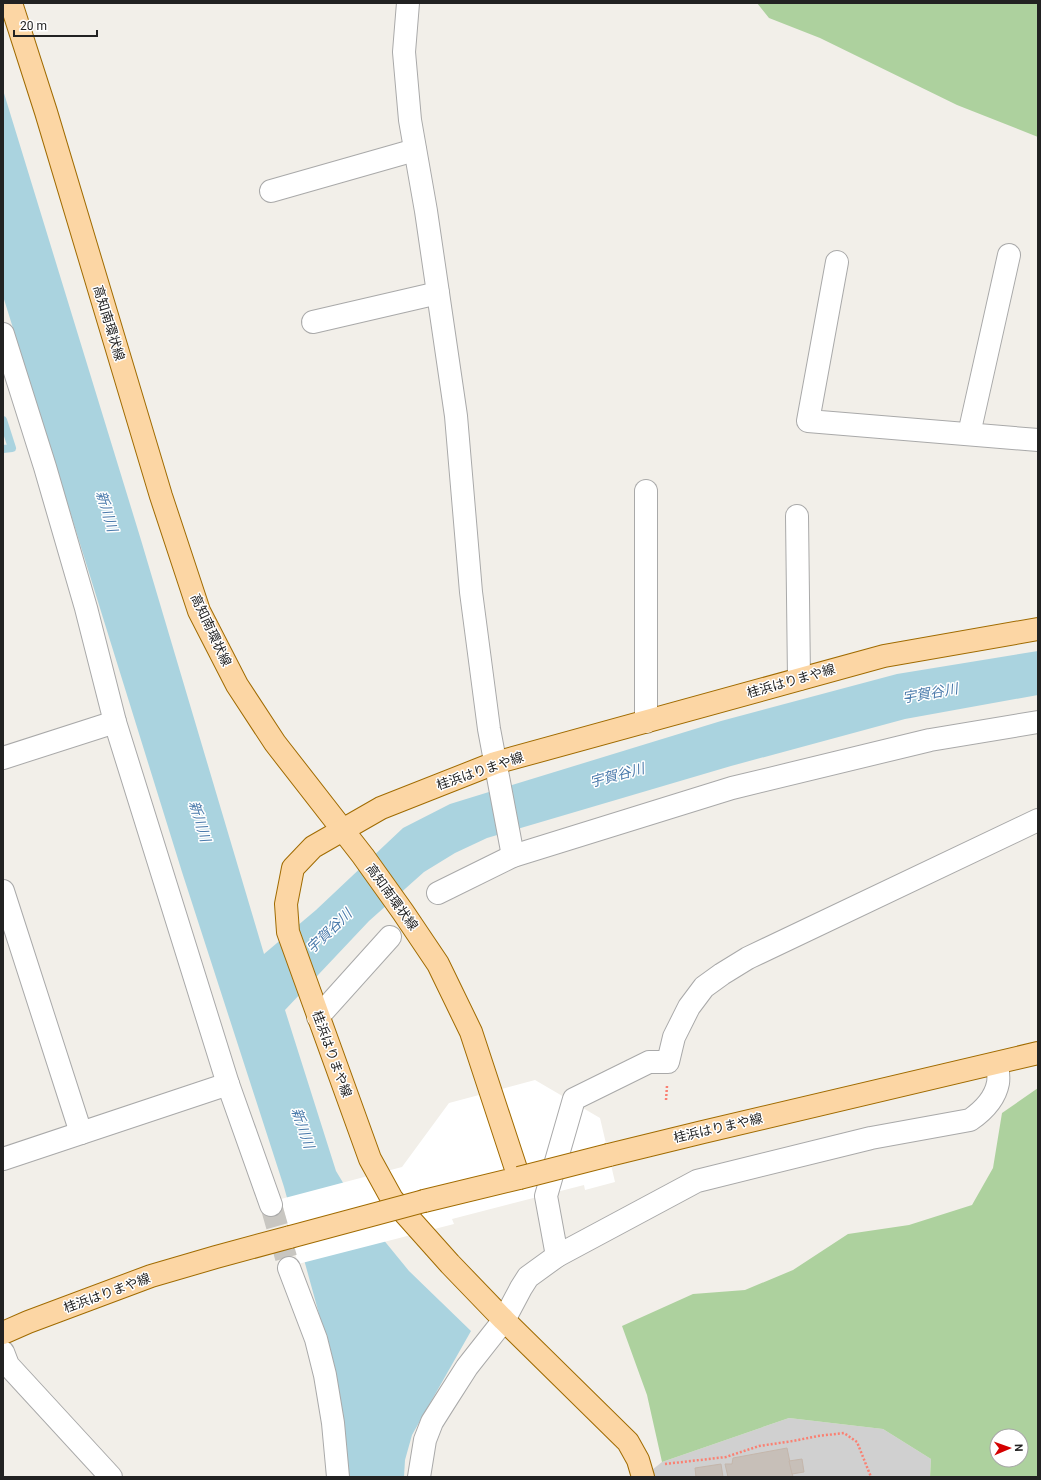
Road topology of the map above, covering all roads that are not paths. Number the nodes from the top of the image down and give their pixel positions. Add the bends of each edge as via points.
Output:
1 (11, 3) edge
2 (408, 3) edge
3 (415, 150) junction
4 (271, 191) dead end
5 (1009, 255) dead end
6 (837, 262) dead end
7 (438, 293) junction
8 (313, 322) dead end
9 (3, 334) edge
10 (969, 434) junction
11 (1038, 440) edge
12 (646, 491) dead end
13 (797, 516) dead end
14 (1038, 629) edge
15 (800, 679) junction
16 (115, 722) junction
17 (646, 722) junction
18 (1038, 722) edge
19 (3, 758) edge
20 (498, 773) junction
21 (1038, 820) edge
22 (342, 830) junction
23 (512, 850) junction
24 (3, 891) edge
25 (438, 893) dead end
26 (390, 938) dead end
27 (318, 1017) junction
28 (1038, 1053) edge
29 (997, 1064) junction
30 (228, 1084) junction
31 (81, 1133) junction
32 (3, 1159) edge
33 (519, 1178) junction
34 (271, 1205) tunnel mouth
35 (557, 1256) junction
36 (289, 1268) tunnel mouth
37 (504, 1320) junction
38 (3, 1333) edge
39 (3, 1352) edge
40 (640, 1469) edge
41 (111, 1477) edge
42 (338, 1477) edge
43 (419, 1477) edge

1 - 22 main road, 高知南環状線 via 198,611 237,685 275,743
2 - 3 street via 404,52
3 - 4 street
3 - 7 street
5 - 10 street
6 - 10 street via 808,421
7 - 8 street
7 - 20 street via 456,416 471,592 489,729
9 - 16 street via 84,601
10 - 11 street
12 - 17 street
13 - 15 street
14 - 15 main road, 桂浜はりまや線 via 884,656
15 - 17 main road, 桂浜はりまや線
16 - 19 street
16 - 30 street
17 - 20 main road, 桂浜はりまや線
18 - 23 street via 930,740 732,788
20 - 22 main road, 桂浜はりまや線 via 381,808
20 - 23 street
21 - 35 street via 748,958 728,970 704,987 689,1007 674,1037 668,1062 649,1062 574,1099 546,1196
22 - 27 main road, 桂浜はりまや線 via 313,846 293,868 286,904 288,932
22 - 33 main road, 高知南環状線 via 404,912 441,971 470,1032
23 - 25 street
24 - 31 street
26 - 27 street
27 - 37 main road, 桂浜はりまや線 via 370,1160 392,1199
28 - 29 main road, 桂浜はりまや線
29 - 33 main road, 桂浜はりまや線, bridge via 703,1132
29 - 35 street via 998,1082 993,1097 981,1112 970,1120 871,1138 697,1181
30 - 31 street
30 - 34 street
31 - 32 street
33 - 38 main road, 桂浜はりまや線, bridge via 290,1236 151,1276
35 - 37 street via 528,1277
36 - 42 street via 316,1339 333,1424
37 - 40 main road, 桂浜はりまや線 via 628,1442
37 - 43 street via 467,1367 432,1422 425,1440
39 - 41 street via 8,1365

